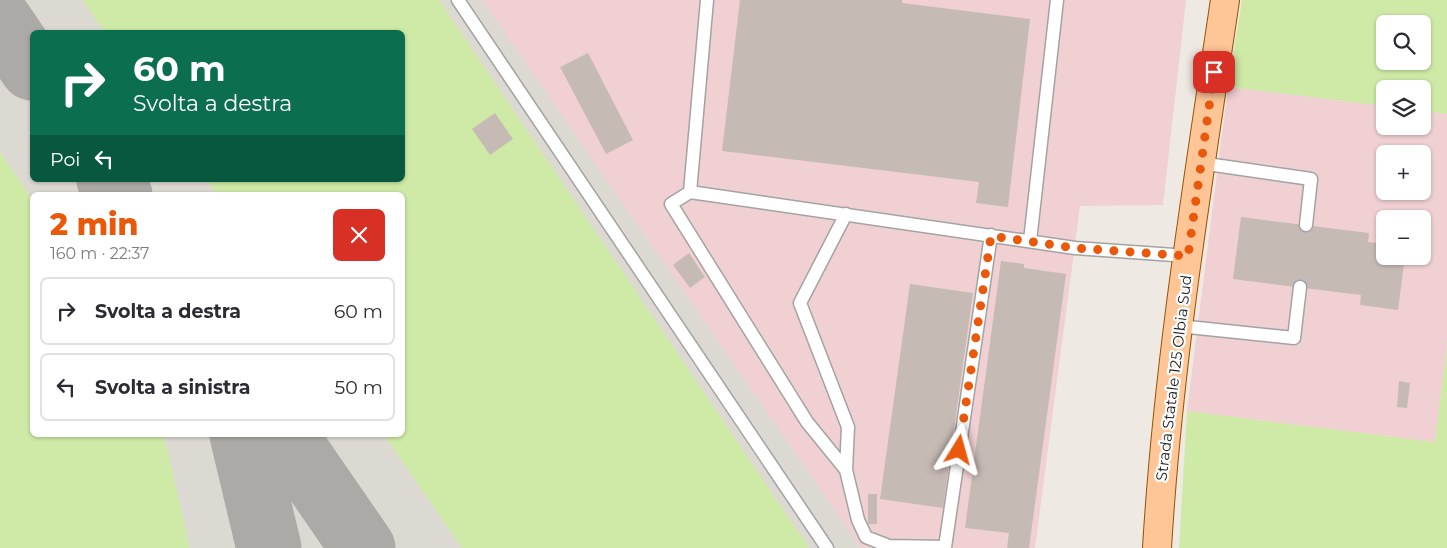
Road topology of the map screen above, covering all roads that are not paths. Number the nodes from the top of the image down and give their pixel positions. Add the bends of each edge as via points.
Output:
1 (458, 0) edge
2 (707, 0) edge
3 (1057, 0) edge
4 (1225, 0) edge
5 (1200, 163) junction
6 (690, 192) junction
7 (846, 214) junction
8 (1306, 225) dead end
9 (991, 236) junction
10 (1030, 241) junction
11 (1188, 256) junction
12 (1300, 287) dead end
13 (1179, 326) junction
14 (846, 470) junction
15 (827, 548) edge
16 (1157, 548) edge

1 - 15 lane
2 - 6 lane
3 - 10 lane
4 - 5 main road, Strada Statale 125 Olbia Sud
5 - 8 lane via 1311,179
5 - 11 main road, Strada Statale 125 Olbia Sud
6 - 7 lane
6 - 14 lane via 671,204 807,422
7 - 9 lane
7 - 14 lane via 800,303 848,427
9 - 10 lane
9 - 14 lane via 944,547 889,546 866,537 858,520
10 - 11 lane via 1075,248
11 - 13 main road, Strada Statale 125 Olbia Sud
12 - 13 lane via 1294,338
13 - 16 main road, Strada Statale 125 Olbia Sud

